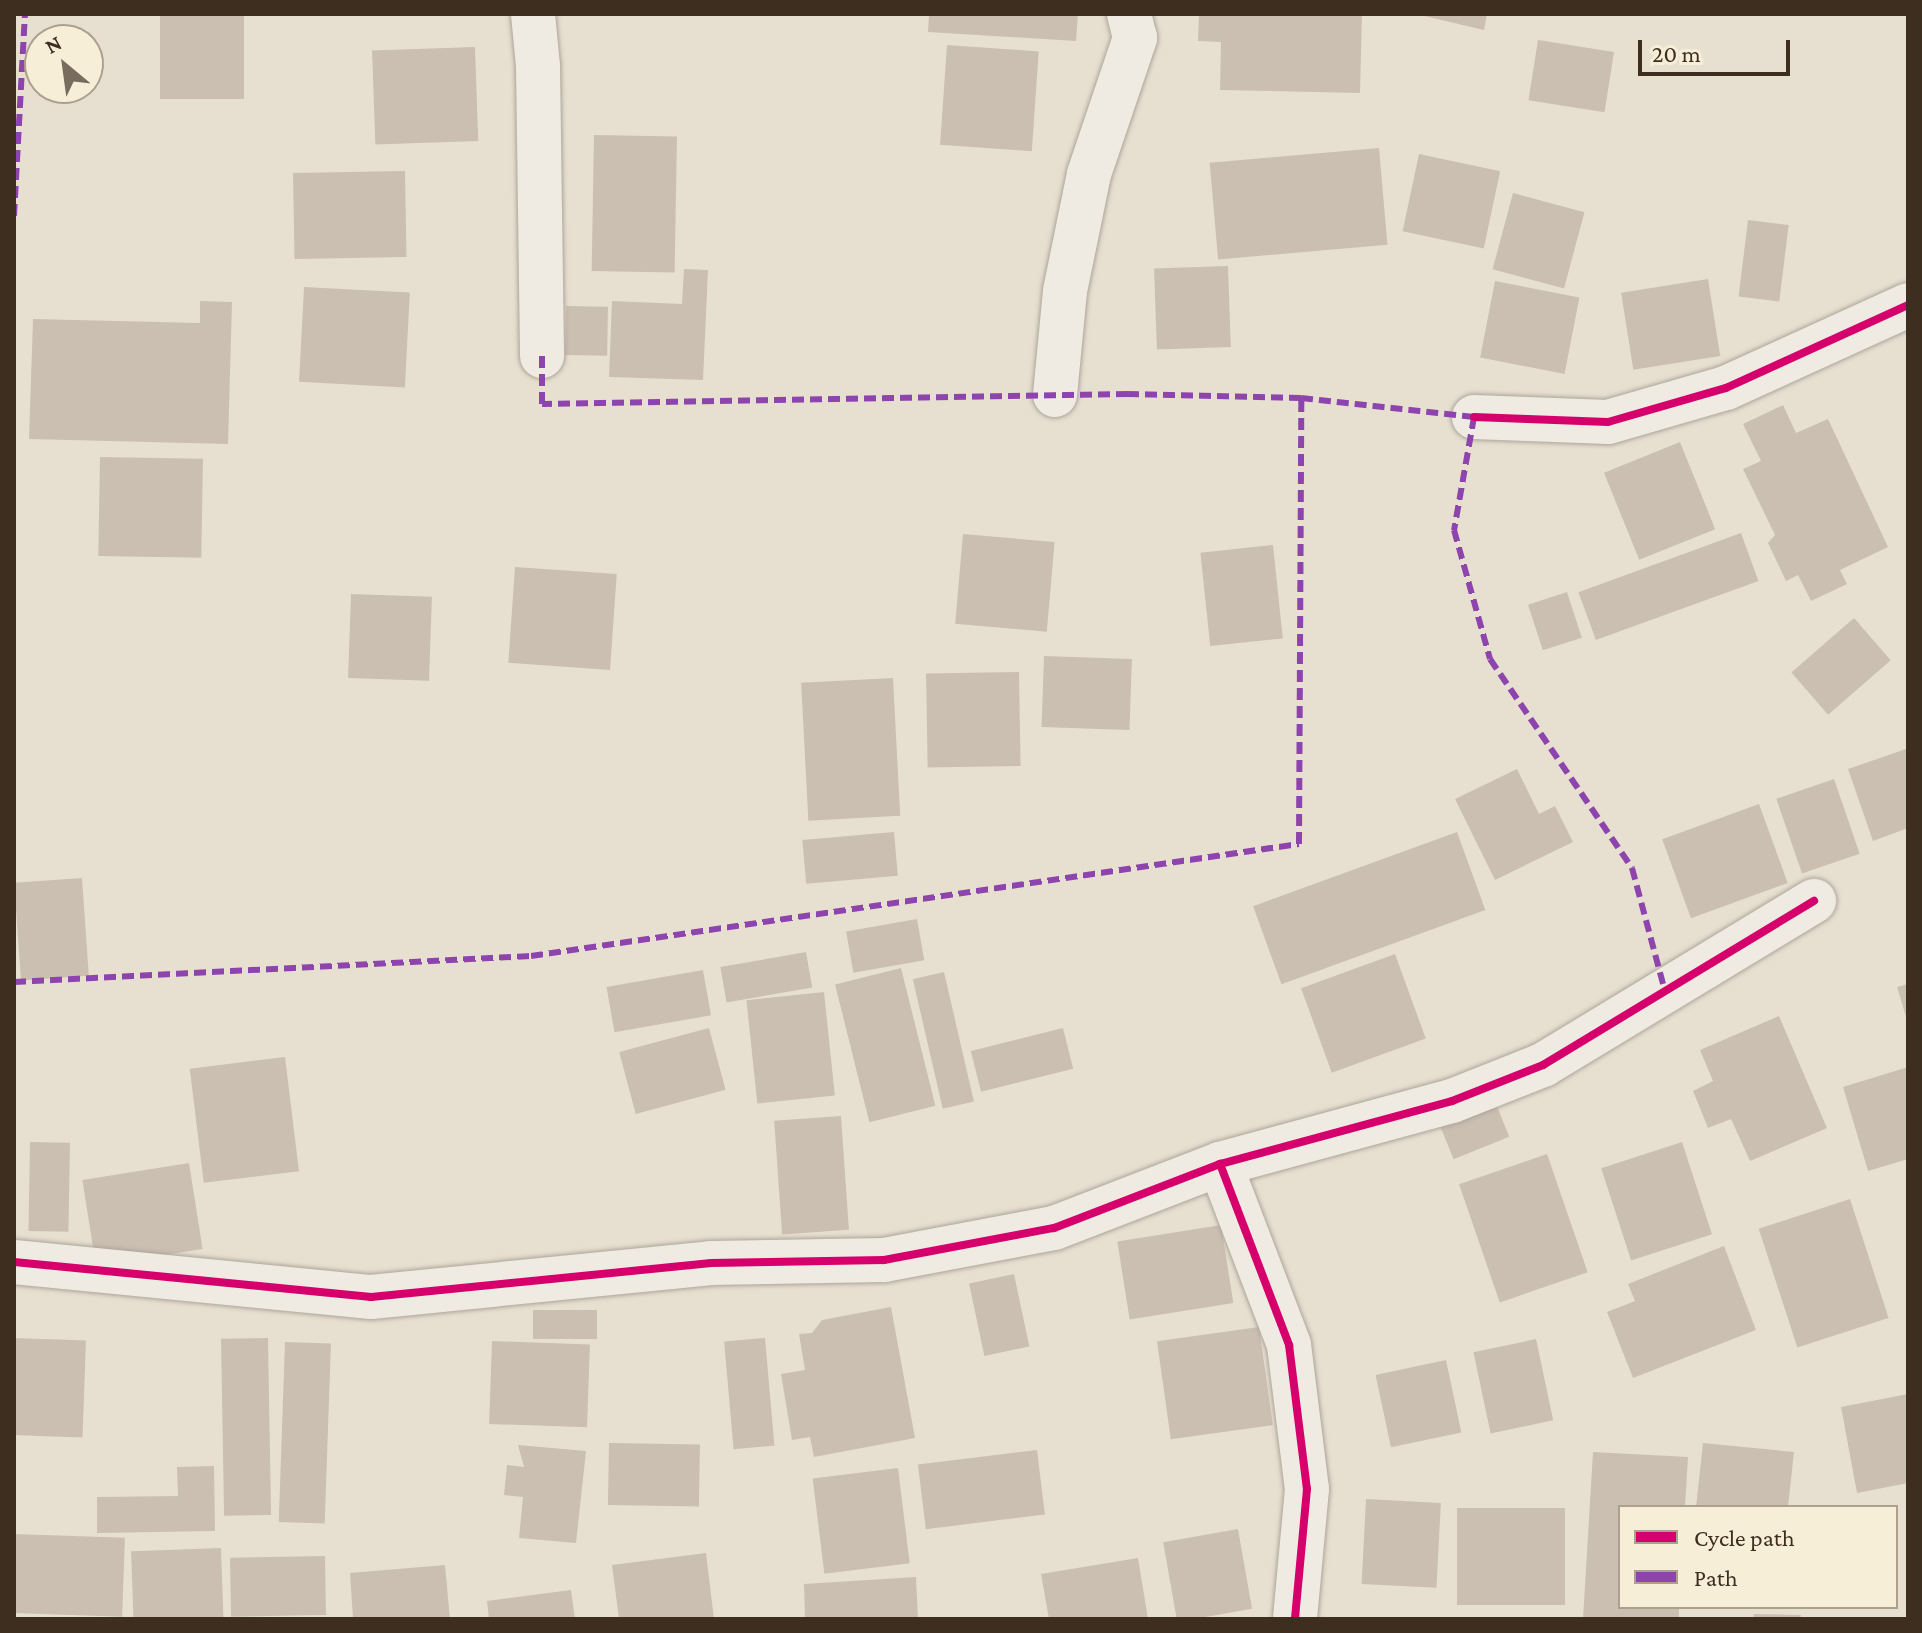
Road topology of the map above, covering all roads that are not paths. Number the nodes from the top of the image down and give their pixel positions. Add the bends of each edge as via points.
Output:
1 (533, 14) edge
2 (1129, 14) edge
3 (1908, 305) edge
4 (542, 356) dead end
5 (1055, 395) dead end
6 (1474, 417) dead end
7 (1814, 901) dead end
8 (1220, 1164) junction
9 (14, 1262) edge
10 (1295, 1619) edge

1 - 4 street
2 - 5 street via 1135,38 1089,174 1065,291
3 - 6 street via 1726,388 1608,422
7 - 8 street via 1543,1065 1452,1101
8 - 9 street via 1054,1228 884,1260 711,1263 371,1297
8 - 10 street via 1289,1345 1307,1489

